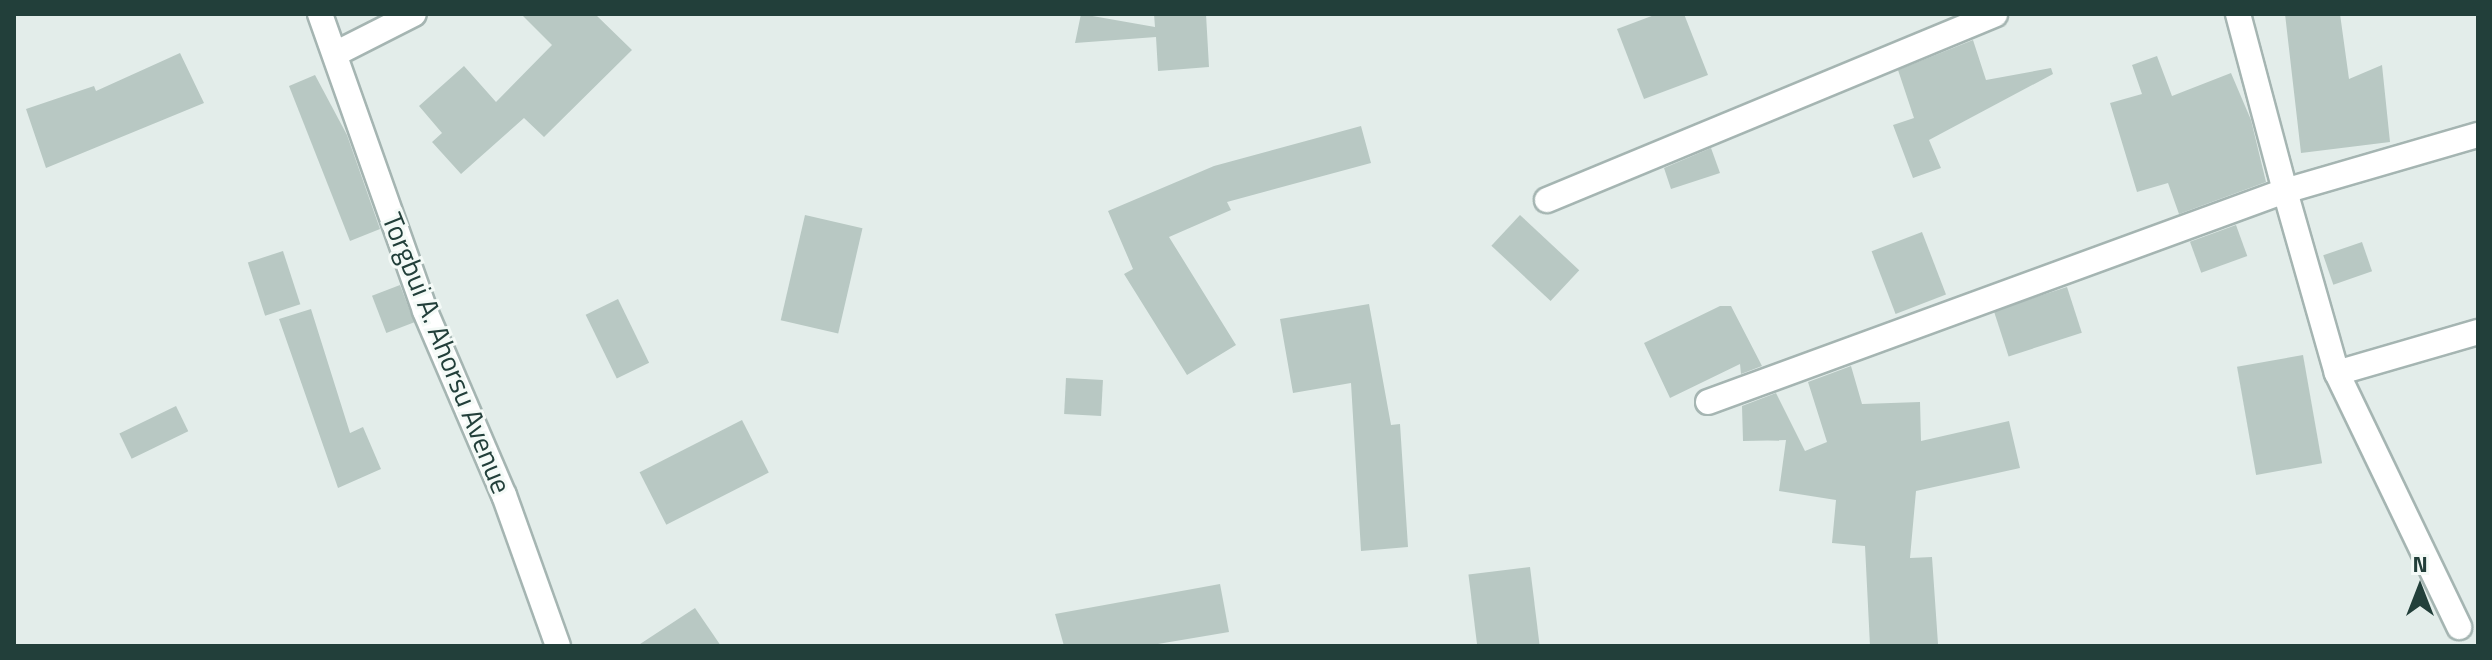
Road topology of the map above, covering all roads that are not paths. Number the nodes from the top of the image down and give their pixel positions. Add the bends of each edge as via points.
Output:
1 (320, 14) edge
2 (414, 14) edge
3 (1995, 14) edge
4 (2238, 14) edge
5 (337, 53) junction
6 (2478, 135) edge
7 (2285, 191) junction
8 (1547, 200) dead end
9 (2478, 332) edge
10 (2337, 373) junction
11 (1708, 402) dead end
12 (2459, 627) dead end
13 (558, 646) edge

1 - 5 street, Torgbui A. Ahorsu Avenue
2 - 5 street
3 - 8 street
4 - 7 street
5 - 13 street, Torgbui A. Ahorsu Avenue via 425,311 504,495
6 - 7 street
7 - 10 street
7 - 11 street
9 - 10 street
10 - 12 street

